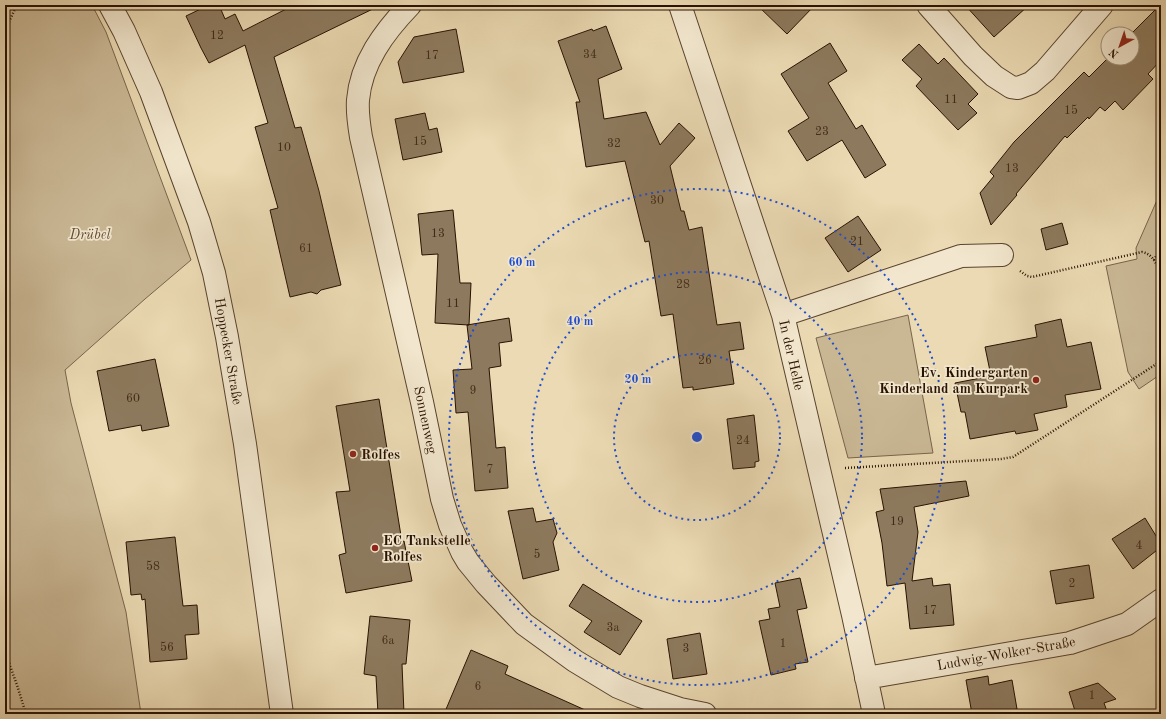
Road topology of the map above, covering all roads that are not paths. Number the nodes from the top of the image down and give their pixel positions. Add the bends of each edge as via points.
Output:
1 (110, 5) edge
2 (410, 5) edge
3 (928, 5) edge
4 (1102, 5) edge
5 (685, 7) edge
6 (1002, 255) road end
7 (783, 315) junction
8 (1161, 600) edge
9 (866, 678) junction
10 (282, 714) edge
11 (705, 714) edge
12 (874, 714) edge

1 - 10 street, Hoppecker Straße via 152,92 199,222 214,273 245,444
2 - 11 street, Sonnenweg via 396,20 368,60 360,86 358,116 442,499 456,540 468,562 486,584 524,624 542,638 618,687 658,702
3 - 4 street via 994,76 1011,87 1018,88 1038,78
5 - 7 street, In der Helle
6 - 7 street via 961,256
7 - 9 street, In der Helle
8 - 9 street, Ludwig-Wolker-Straße via 1127,624 1070,643
9 - 12 street, In der Helle

